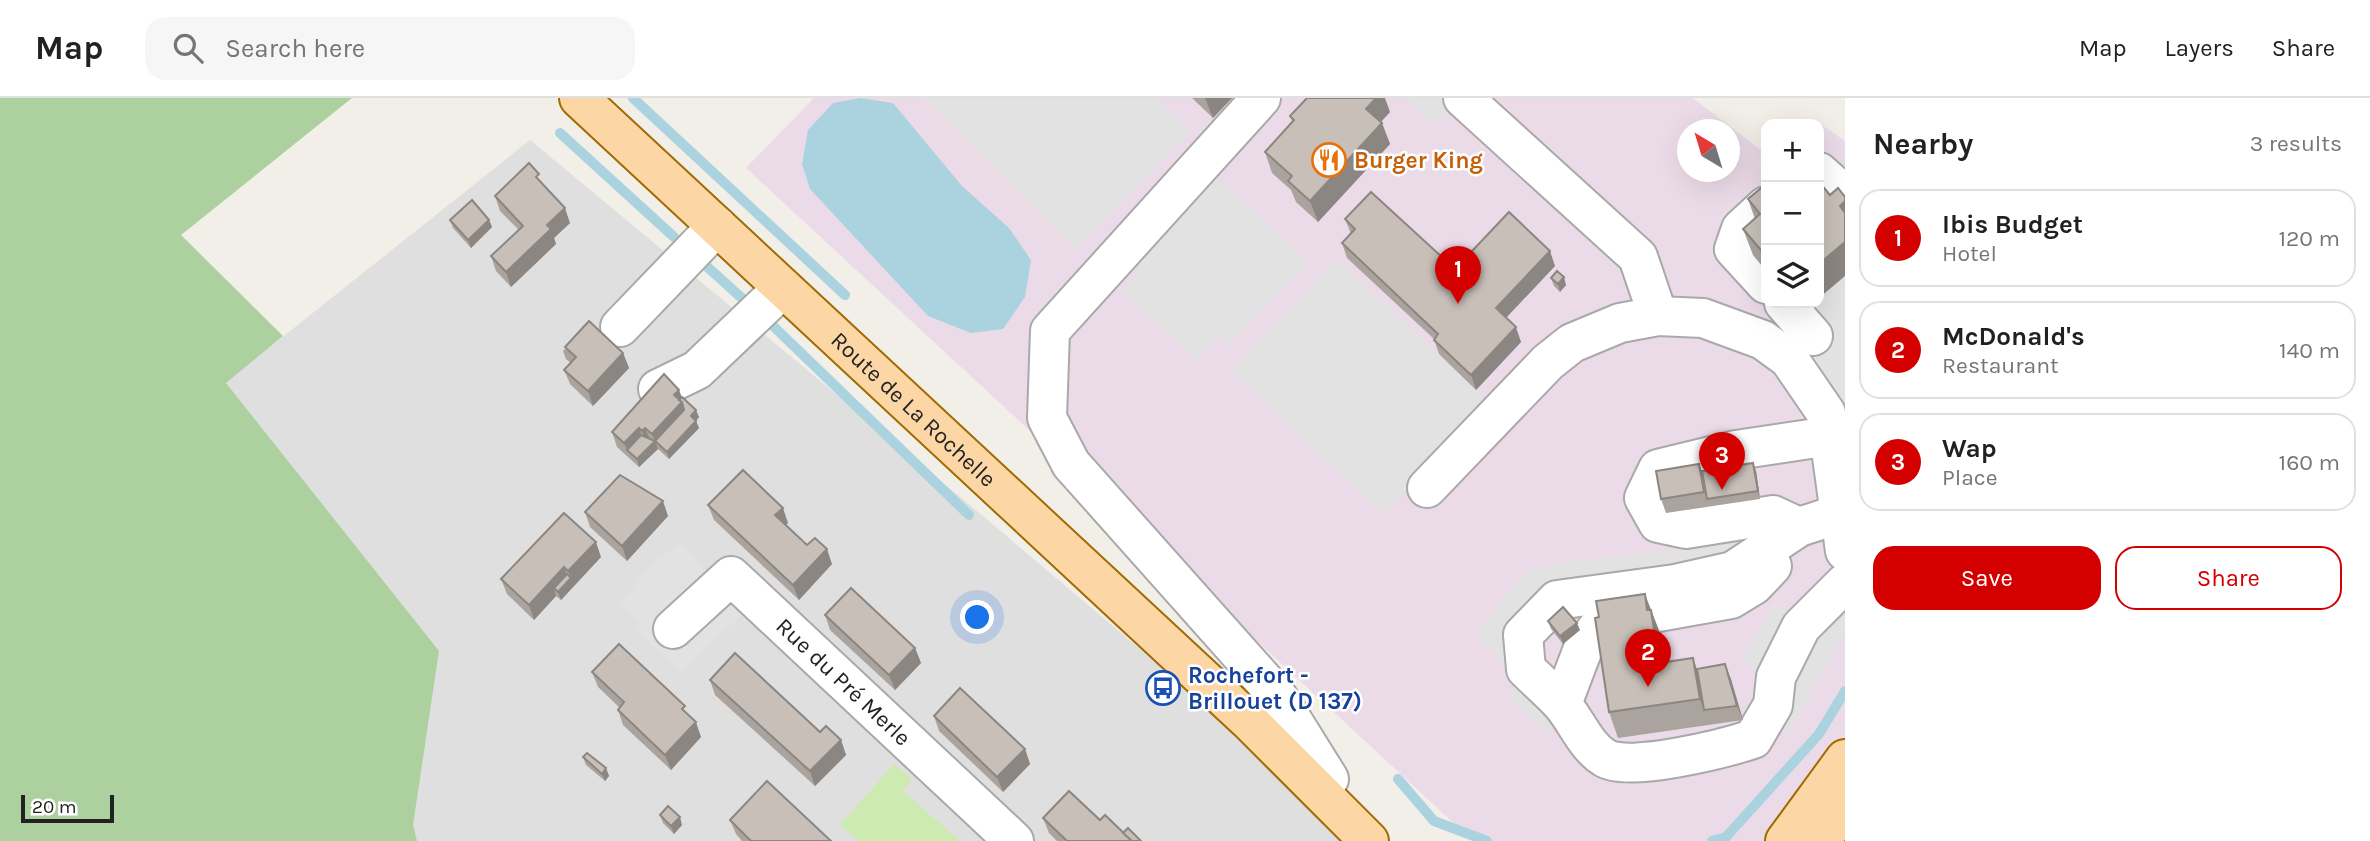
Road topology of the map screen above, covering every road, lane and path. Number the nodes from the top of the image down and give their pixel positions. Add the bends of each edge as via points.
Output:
1 (579, 98) edge
2 (1261, 98) edge
3 (1463, 98) edge
4 (1824, 176) edge
5 (1845, 195) edge
6 (1761, 211) edge
7 (717, 226) junction
8 (1761, 279) edge
9 (783, 288) junction
10 (1788, 308) edge
11 (1658, 316) junction
12 (620, 327) dead end
13 (1813, 336) dead end
14 (658, 388) edge
15 (1830, 436) junction
16 (1427, 488) dead end
17 (1839, 514) junction
18 (1799, 527) junction
19 (1845, 551) edge
20 (1845, 583) edge
21 (673, 629) dead end
22 (1562, 704) junction
23 (1248, 720) junction
24 (1845, 759) edge
25 (1329, 779) junction
26 (1845, 805) edge
27 (1014, 841) edge
28 (1369, 841) edge
29 (1401, 841) edge
30 (1785, 841) edge
31 (1821, 841) edge

1 - 7 main road, Route de La Rochelle
2 - 25 street via 1050,331 1047,418 1071,464 1276,694
3 - 11 street via 1638,257
4 - 5 street
6 - 8 street via 1741,229 1734,249
7 - 9 main road, Route de La Rochelle
7 - 12 street
9 - 14 street via 696,370
9 - 23 main road, Route de La Rochelle
10 - 13 street
11 - 15 street via 1703,318 1763,340 1789,359 1826,413
11 - 16 street via 1620,323 1572,343 1548,362
15 - 17 street
15 - 18 street via 1736,450 1658,469 1644,498 1658,523 1686,529 1773,515
17 - 18 street
17 - 19 street
18 - 22 street via 1755,585 1731,599 1602,622 1584,646
18 - 22 street via 1733,571 1557,600 1523,635 1526,669
20 - 22 street via 1801,627 1776,677 1773,705 1753,739 1727,748 1629,764 1605,759
21 - 27 street, Rue du Pré Merle via 730,576
23 - 25 main road, Route de La Rochelle
23 - 28 main road, Route de La Rochelle
24 - 30 main road
25 - 29 main road, Route de La Rochelle
26 - 31 main road

